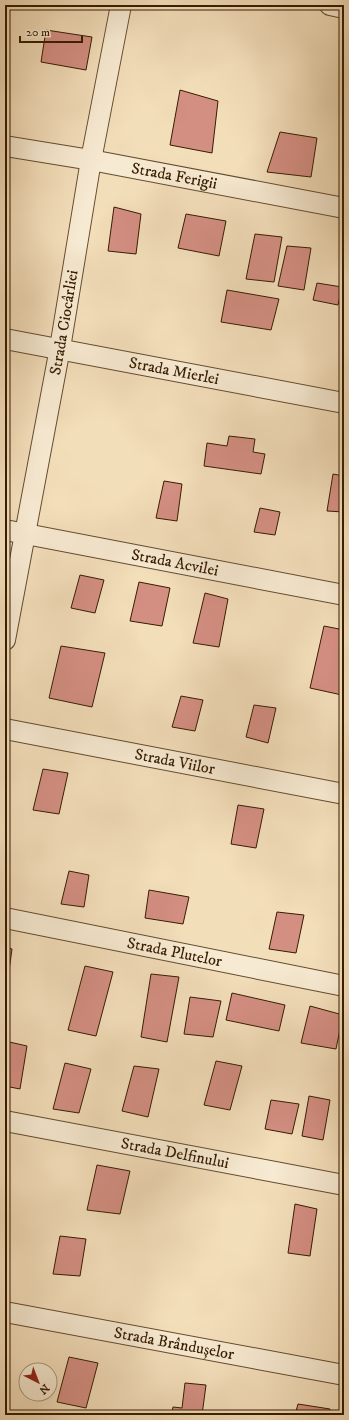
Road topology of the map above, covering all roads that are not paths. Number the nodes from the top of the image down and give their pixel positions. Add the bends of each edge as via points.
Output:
1 (121, 5) edge
2 (330, 5) edge
3 (344, 8) edge
4 (5, 146) edge
5 (91, 160) junction
6 (344, 208) edge
7 (5, 338) edge
8 (60, 348) junction
9 (344, 403) edge
10 (5, 530) edge
11 (25, 534) junction
12 (344, 595) edge
13 (5, 640) edge
14 (5, 729) edge
15 (344, 794) edge
16 (5, 918) edge
17 (344, 986) edge
18 (5, 1121) edge
19 (344, 1185) edge
20 (5, 1312) edge
21 (344, 1375) edge

1 - 5 street, Strada Ciocârliei
2 - 3 street
4 - 5 street, Strada Ferigii
5 - 6 street, Strada Ferigii
5 - 8 street, Strada Ciocârliei
7 - 8 street, Strada Mierlei
8 - 9 street, Strada Mierlei
8 - 11 street, Strada Ciocârliei
10 - 11 street, Strada Acvilei
11 - 12 street, Strada Acvilei
11 - 13 street, Strada Ciocârliei
14 - 15 street, Strada Viilor
16 - 17 street, Strada Plutelor
18 - 19 street, Strada Delfinului
20 - 21 street, Strada Brândușelor

